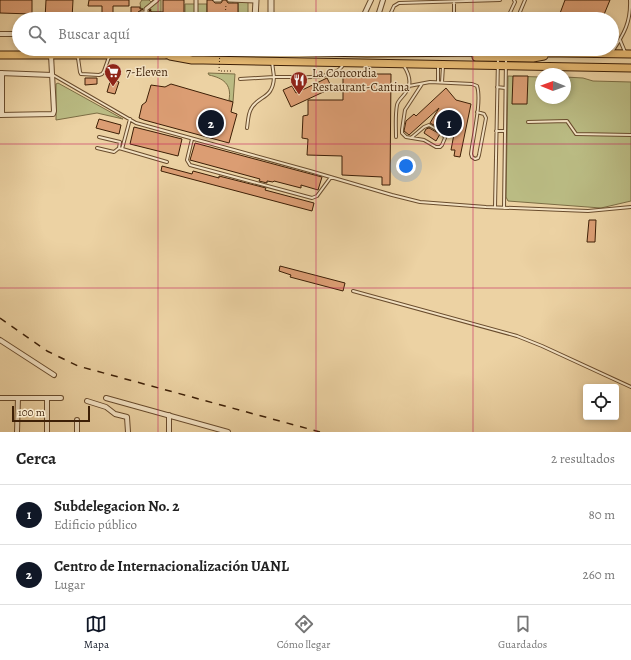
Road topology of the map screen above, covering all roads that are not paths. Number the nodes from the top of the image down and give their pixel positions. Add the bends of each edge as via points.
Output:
1 (157, 0) edge
2 (196, 0) edge
3 (215, 0) edge
4 (220, 0) edge
5 (229, 0) edge
6 (256, 0) edge
7 (271, 0) edge
8 (371, 0) edge
9 (383, 0) edge
10 (500, 0) edge
11 (514, 0) edge
12 (525, 0) edge
13 (630, 0) edge
14 (454, 2) junction
15 (146, 12) edge
16 (196, 12) edge
17 (255, 12) edge
18 (271, 12) edge
19 (365, 12) edge
20 (379, 12) edge
21 (392, 12) edge
22 (454, 12) edge
23 (511, 12) edge
24 (520, 12) edge
25 (0, 34) edge
26 (12, 34) edge
27 (620, 40) joint
28 (629, 54) edge
29 (0, 55) edge
30 (12, 55) edge
31 (51, 56) edge
32 (77, 56) edge
33 (110, 56) edge
34 (170, 56) edge
35 (462, 56) edge
36 (506, 56) edge
37 (522, 56) edge
38 (542, 56) edge
39 (498, 57) joint
40 (271, 61) junction
41 (344, 62) junction
42 (402, 63) junction
43 (440, 64) junction
44 (498, 65) junction
45 (506, 65) junction
46 (631, 68) edge
47 (1, 73) edge
48 (52, 75) junction
49 (274, 77) junction
50 (240, 79) dead end
51 (438, 82) junction
52 (442, 82) junction
53 (422, 84) junction
54 (409, 86) junction
55 (497, 88) junction
56 (505, 88) junction
57 (477, 112) junction
58 (1, 115) edge
59 (130, 119) junction
60 (528, 122) dead end
61 (247, 128) dead end
62 (496, 131) junction
63 (504, 131) junction
64 (631, 135) edge
65 (99, 137) dead end
66 (396, 137) dead end
67 (192, 138) junction
68 (411, 138) junction
69 (97, 148) dead end
70 (119, 148) junction
71 (122, 149) junction
72 (167, 162) dead end
73 (331, 177) junction
74 (631, 206) edge
75 (495, 207) junction
76 (504, 208) junction
77 (353, 291) dead end
78 (0, 340) edge
79 (54, 375) dead end
80 (631, 388) edge
81 (0, 398) edge
82 (18, 398) junction
83 (47, 398) junction
84 (61, 398) dead end
85 (106, 398) dead end
86 (87, 402) dead end
87 (169, 415) junction
88 (77, 420) dead end
89 (17, 432) edge
90 (47, 432) edge
91 (77, 432) edge
92 (128, 432) edge
93 (169, 432) edge
94 (228, 432) edge

1 - 15 street via 146,9
2 - 16 street
3 - 4 street
5 - 6 street
6 - 17 street
7 - 18 street
8 - 19 street
9 - 20 street
10 - 14 lane
11 - 23 lane
12 - 24 lane
13 - 27 lane via 629,20
14 - 21 lane via 397,3
14 - 22 lane
25 - 26 street
27 - 28 lane
29 - 30 highway
31 - 48 street
32 - 33 lane via 80,72 83,75 102,74
34 - 40 highway via 192,60
35 - 39 highway
36 - 45 lane
37 - 38 highway
39 - 44 lane
40 - 41 highway
40 - 49 lane
41 - 42 highway
41 - 49 lane via 341,69 328,75
42 - 43 highway
42 - 54 lane via 408,75
43 - 44 highway
43 - 51 lane
43 - 52 lane
44 - 45 highway
44 - 55 lane
45 - 46 highway
45 - 56 lane
47 - 48 street
47 - 58 street
48 - 58 street via 53,114
48 - 59 lane
49 - 50 lane
49 - 61 lane via 273,88 250,109
51 - 52 lane
51 - 53 lane
52 - 57 lane via 477,86
53 - 54 lane
53 - 68 lane via 405,110 402,133
54 - 66 lane via 398,103
55 - 56 lane
55 - 62 lane
56 - 63 lane
57 - 57 lane via 471,154 476,159 486,118 484,114
59 - 67 lane via 136,123
59 - 71 lane
60 - 64 lane via 567,121 576,134
62 - 63 lane
62 - 75 lane
63 - 76 lane
65 - 70 lane via 120,142
67 - 73 lane
67 - 73 lane via 187,160 190,165 229,176 312,198 317,196
68 - 68 lane via 429,125 443,133 445,138 440,147
69 - 70 lane via 114,152
70 - 71 lane
71 - 72 lane
73 - 75 lane via 420,202
74 - 76 lane via 588,210
75 - 76 lane
77 - 80 lane via 517,336
78 - 79 street
81 - 82 street
82 - 83 street
82 - 89 street
83 - 84 street
83 - 90 street
85 - 87 street
86 - 92 street via 126,416
87 - 93 street
87 - 94 street
88 - 91 street

